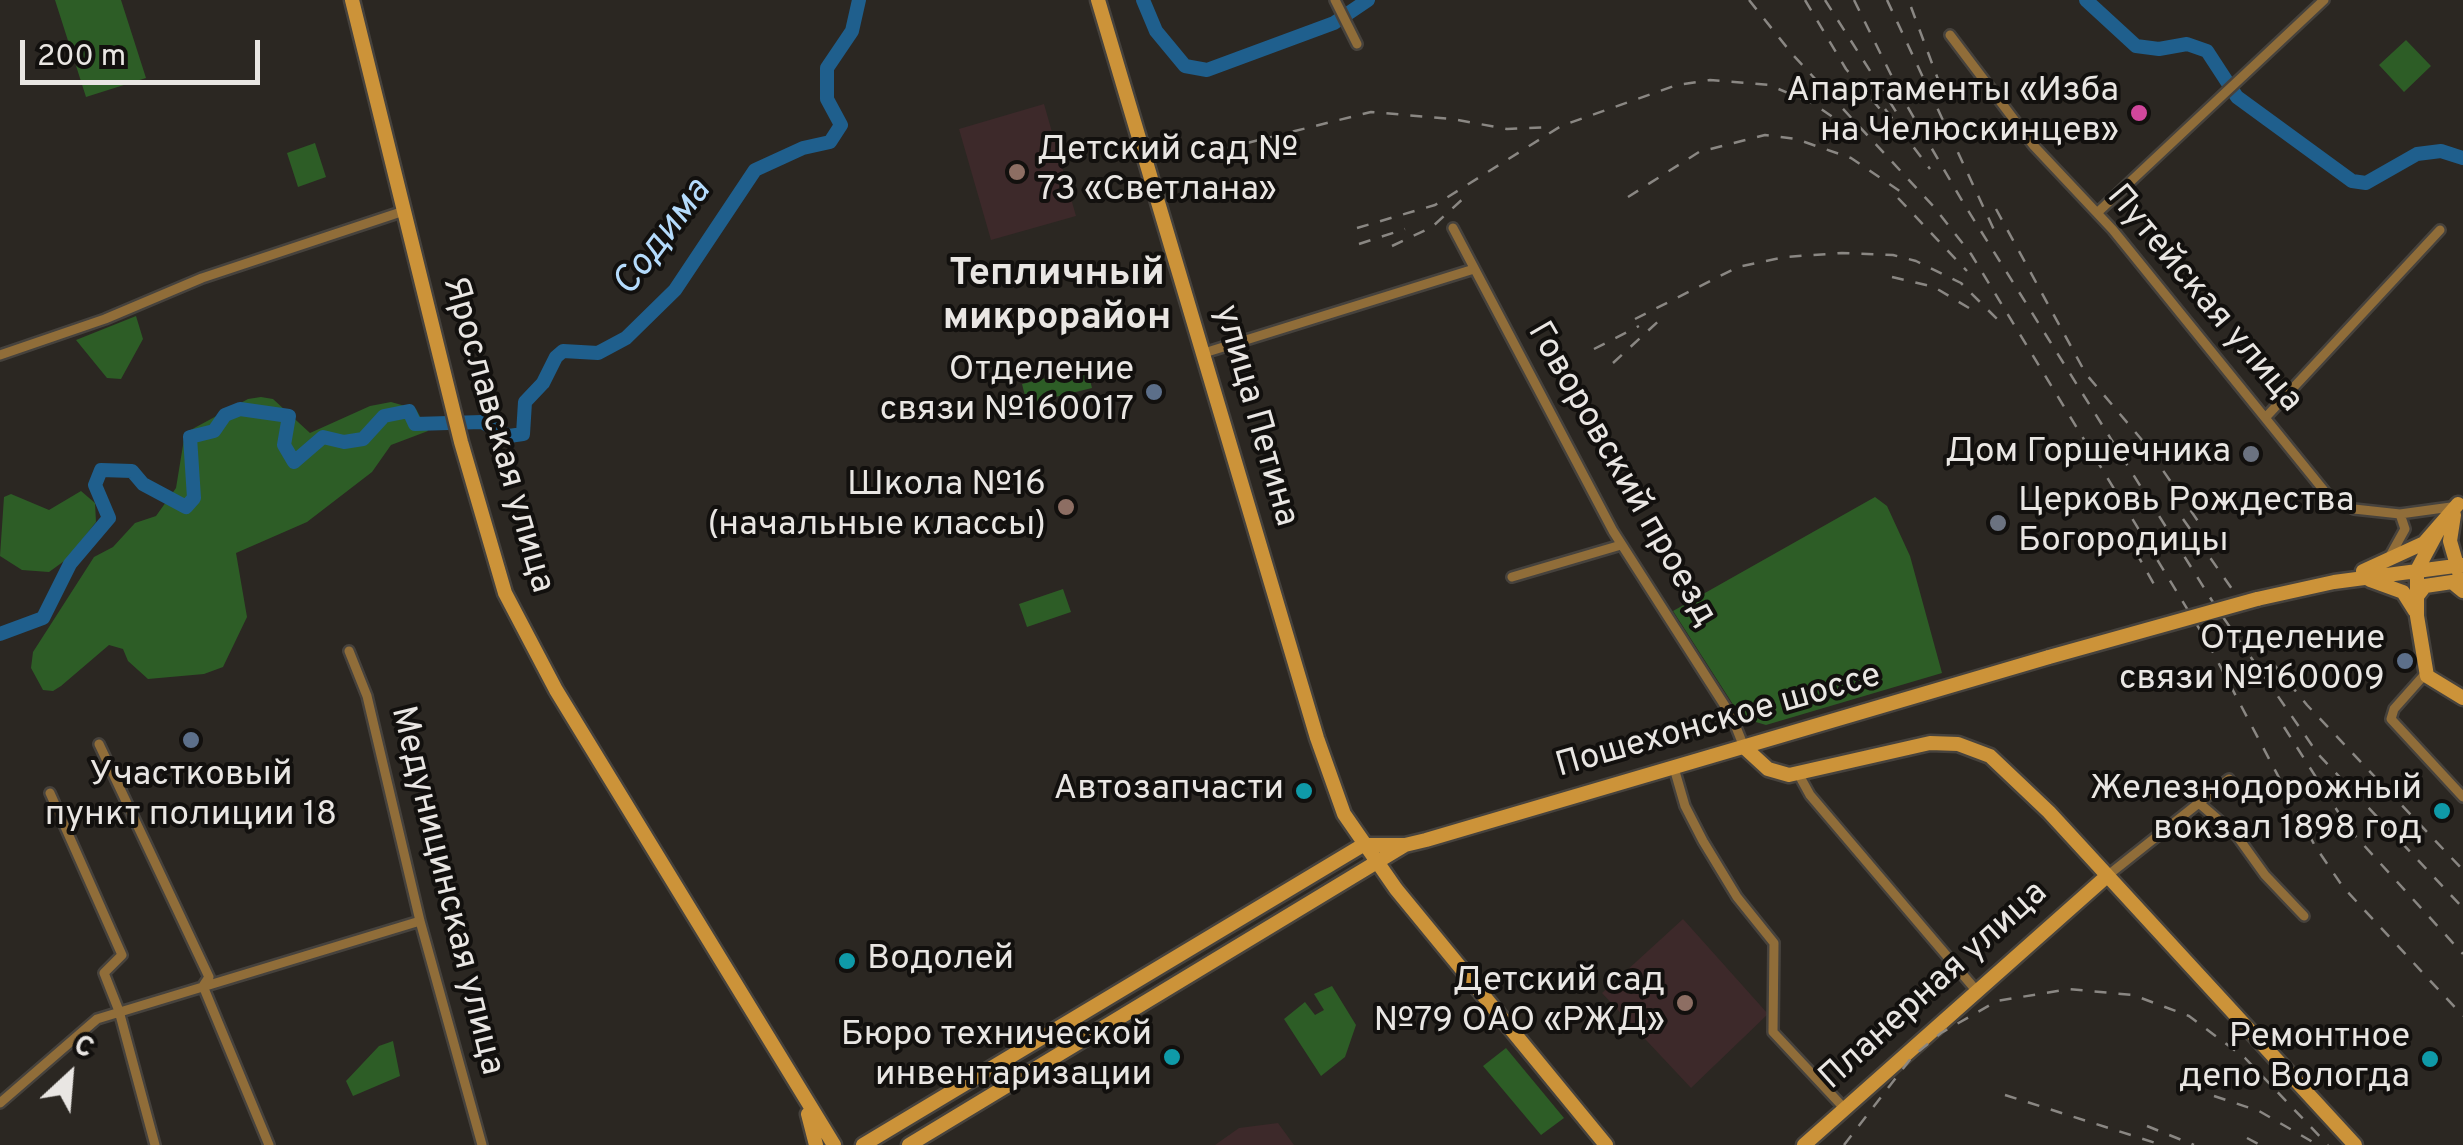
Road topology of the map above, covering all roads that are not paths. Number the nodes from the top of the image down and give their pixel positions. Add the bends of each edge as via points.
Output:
1 (1098, 0) edge
2 (2324, 0) edge
3 (352, 4) edge
4 (1337, 5) edge
5 (1950, 35) dead end
6 (1357, 44) dead end
7 (404, 211) junction
8 (2097, 213) junction
9 (1453, 228) dead end
10 (2440, 230) dead end
11 (1474, 269) junction
12 (1204, 352) junction
13 (0, 355) edge
14 (2266, 417) junction
15 (2458, 506) edge
16 (2400, 514) junction
17 (2439, 529) junction
18 (1621, 546) junction
19 (2383, 564) junction
20 (2461, 565) edge
21 (2417, 570) junction
22 (1512, 577) dead end
23 (2334, 582) junction
24 (2463, 589) edge
25 (2415, 598) junction
26 (2418, 616) junction
27 (349, 652) dead end
28 (2430, 678) junction
29 (2463, 683) edge
30 (2463, 698) edge
31 (98, 744) dead end
32 (1744, 747) junction
33 (1674, 768) junction
34 (1799, 774) junction
35 (2230, 779) dead end
36 (50, 792) dead end
37 (2463, 797) edge
38 (2199, 804) junction
39 (1362, 845) junction
40 (1406, 845) junction
41 (1376, 864) junction
42 (2107, 876) junction
43 (2304, 916) dead end
44 (420, 921) junction
45 (1213, 934) junction
46 (1224, 953) junction
47 (204, 986) junction
48 (1975, 990) junction
49 (120, 1011) junction
50 (0, 1102) edge
51 (805, 1104) junction
52 (1844, 1108) junction
53 (868, 1143) edge
54 (155, 1145) edge
55 (269, 1145) edge
56 (482, 1145) edge
57 (816, 1145) edge
58 (834, 1145) edge
59 (909, 1145) edge
60 (1606, 1145) edge
61 (1804, 1145) edge
62 (2355, 1145) edge

1 - 12 main road, улица Петина
2 - 8 street
3 - 7 main road, Ярославская улица
4 - 6 street
5 - 8 street, Путейская улица via 2034,146
7 - 13 street
7 - 51 main road, Ярославская улица via 490,550 520,625
8 - 14 street, Путейская улица
9 - 11 street, Говоровский проезд
10 - 14 street
11 - 12 street
11 - 18 street, Говоровский проезд
12 - 39 main road, улица Петина via 1317,738
14 - 16 street, Путейская улица via 2330,498 2354,509
15 - 16 street, Путейская улица
15 - 17 main road
15 - 20 main road via 2450,541
15 - 21 main road via 2432,556
16 - 19 street via 2404,535
17 - 19 main road
17 - 21 main road
18 - 22 street
18 - 32 street, Говоровский проезд via 1732,717
19 - 23 main road
20 - 21 main road
20 - 24 main road
21 - 23 main road
21 - 25 main road
23 - 26 main road via 2394,586
23 - 32 main road, Пошехонское шоссе, bridge
24 - 25 main road via 2452,582 2424,586
25 - 26 main road
26 - 28 main road
27 - 44 street, Медуницинская улица via 367,696
28 - 29 main road
28 - 30 main road
28 - 37 street via 2391,719
31 - 47 street via 209,977
32 - 33 main road, Пошехонское шоссе
32 - 34 main road via 1768,768
33 - 40 main road, Пошехонское шоссе
33 - 52 street via 1703,841 1774,942 1772,1032
34 - 42 main road via 1916,745 1972,747 2010,772
34 - 48 street
35 - 38 street
36 - 49 street via 122,954 104,973
38 - 42 street
38 - 43 street via 2237,836
39 - 40 main road, Пошехонское шоссе
39 - 41 main road
39 - 45 main road
40 - 41 main road, Пошехонское шоссе
41 - 46 main road, Пошехонское шоссе
41 - 60 main road
42 - 48 main road, Планерная улица
42 - 62 main road
44 - 47 street
44 - 56 street, Медуницинская улица
45 - 46 main road
45 - 53 main road
46 - 59 main road, Пошехонское шоссе
47 - 49 street
47 - 55 street
48 - 52 main road, Планерная улица
49 - 50 street via 97,1019
49 - 54 street
51 - 57 main road, Ярославская улица
51 - 58 main road, Ярославская улица
52 - 61 main road, Планерная улица

